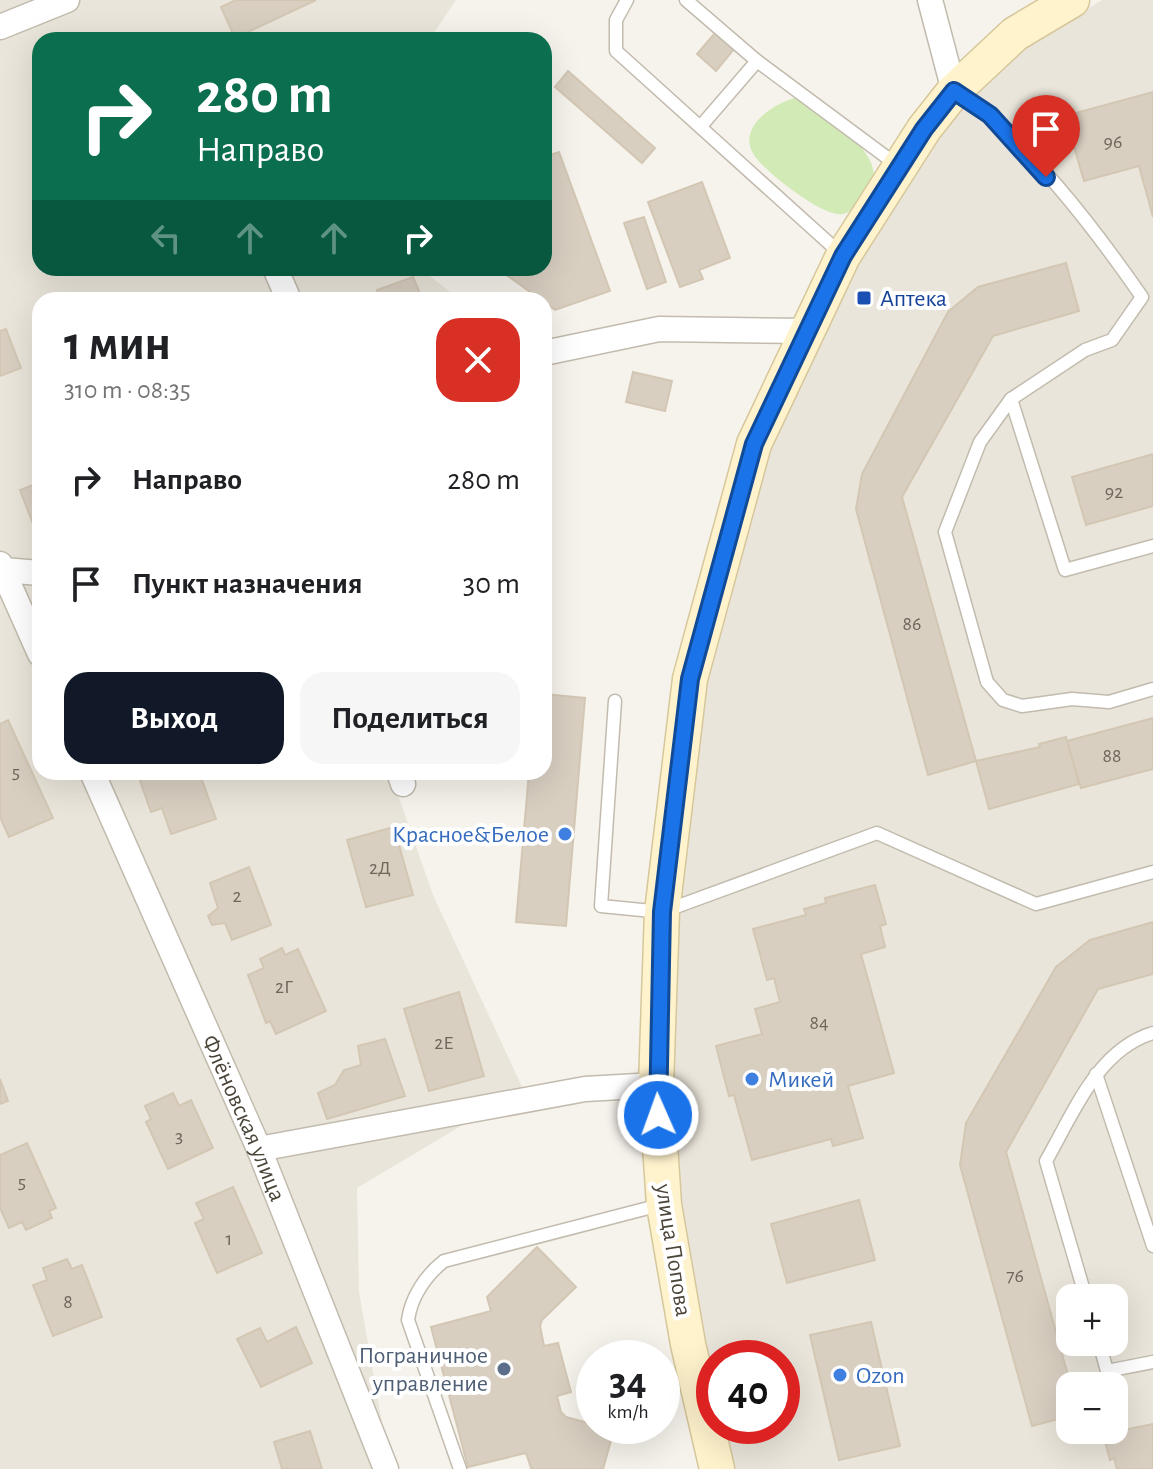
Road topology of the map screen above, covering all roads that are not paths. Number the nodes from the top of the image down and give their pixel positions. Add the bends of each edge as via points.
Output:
1 (67, 0) edge
2 (627, 0) edge
3 (686, 0) edge
4 (930, 0) edge
5 (1072, 0) edge
6 (0, 27) edge
7 (757, 61) junction
8 (954, 91) junction
9 (701, 126) junction
10 (899, 167) junction
11 (843, 256) junction
12 (1147, 295) edge
13 (807, 331) junction
14 (552, 351) edge
15 (1011, 399) junction
16 (1153, 546) edge
17 (1, 567) edge
18 (32, 572) edge
19 (32, 636) edge
20 (1153, 689) edge
21 (615, 701) dead end
22 (96, 780) edge
23 (1153, 872) edge
24 (662, 912) junction
25 (1153, 1033) edge
26 (1096, 1074) junction
27 (656, 1085) junction
28 (259, 1149) junction
29 (664, 1205) junction
30 (1153, 1246) edge
31 (1082, 1284) edge
32 (1103, 1356) edge
33 (1153, 1362) edge
34 (386, 1469) edge
35 (460, 1469) edge
36 (717, 1469) edge

1 - 6 street
2 - 9 lane via 616,20 616,51
3 - 7 lane
4 - 8 street
5 - 8 street, улица Попова via 1015,34
7 - 9 lane
7 - 10 lane
8 - 10 street, улица Попова
8 - 12 lane via 990,115
9 - 11 lane
10 - 11 street, улица Попова
11 - 13 street, улица Попова
12 - 15 lane via 1112,340 1085,350
13 - 14 street via 659,329
13 - 24 street, улица Попова via 754,444 690,679
15 - 16 lane via 1065,570
15 - 20 lane via 980,442 945,532 987,682 1003,700 1022,706 1072,699 1109,702
17 - 18 street
17 - 19 street
21 - 24 lane via 601,906
22 - 28 street, Флёновская улица
23 - 24 lane via 1036,904 877,833
24 - 27 street, улица Попова
25 - 26 lane via 1132,1040
26 - 30 lane
26 - 31 lane via 1046,1161
27 - 28 street via 585,1089
27 - 29 street, улица Попова
28 - 34 street, Флёновская улица
29 - 35 lane via 444,1261 430,1272 410,1306 408,1320
29 - 36 street, улица Попова
32 - 33 lane via 1107,1371

